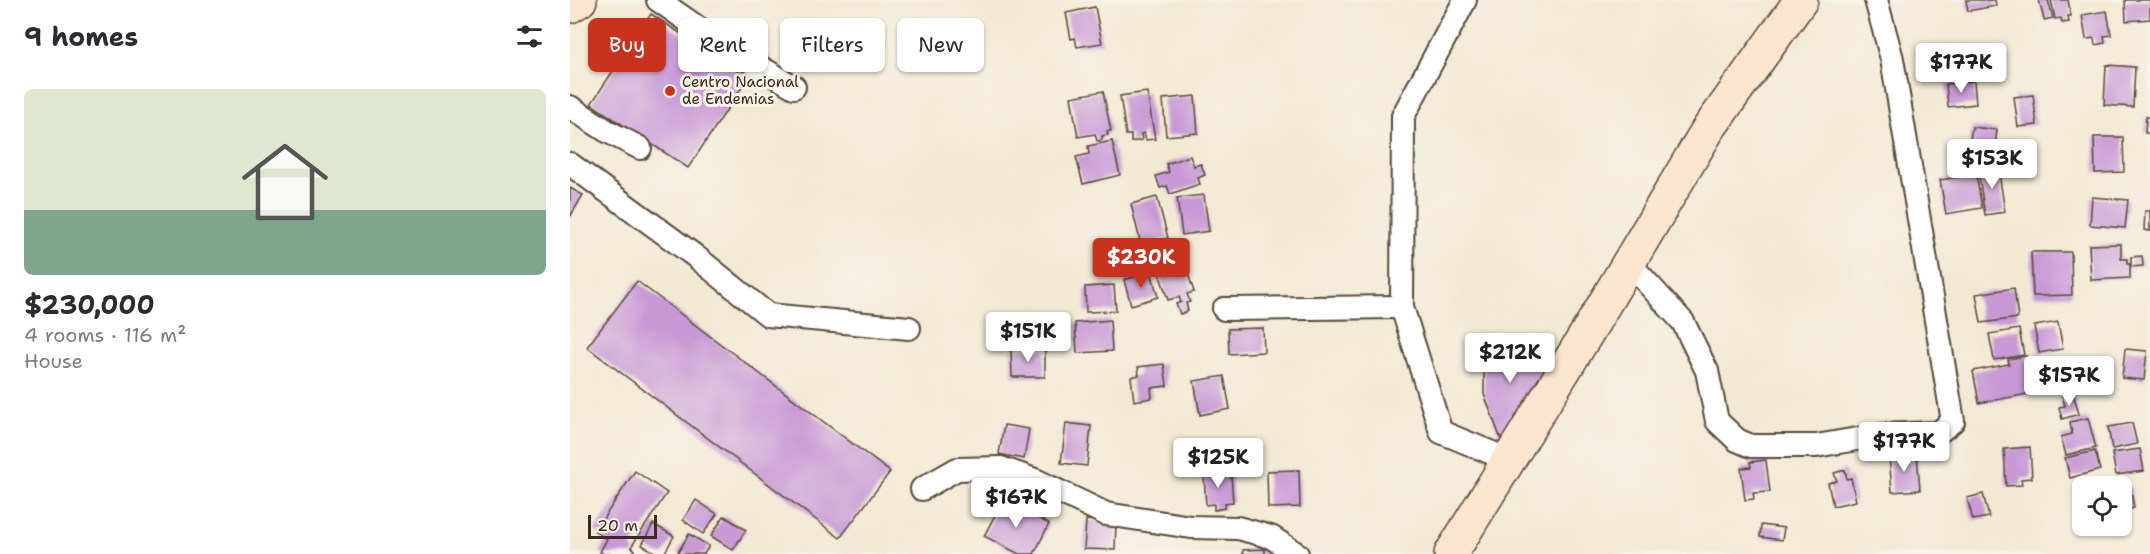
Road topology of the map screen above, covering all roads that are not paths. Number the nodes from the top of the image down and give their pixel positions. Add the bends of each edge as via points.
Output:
1 (580, 0) edge
2 (658, 0) edge
3 (1465, 0) edge
4 (1801, 0) edge
5 (1876, 0) edge
6 (570, 6) edge
7 (794, 87) dead end
8 (570, 107) edge
9 (640, 148) dead end
10 (570, 164) edge
11 (1629, 262) junction
12 (1402, 307) junction
13 (1224, 309) dead end
14 (909, 328) dead end
15 (1509, 460) junction
16 (922, 489) dead end
17 (1297, 554) edge
18 (1451, 554) edge

1 - 6 street
2 - 7 street via 724,46
3 - 12 street via 1403,116
4 - 11 street via 1707,131
5 - 11 street via 1892,58 1953,421 1938,433 1881,435 1816,446 1751,446 1737,440 1717,421 1707,371 1683,322
8 - 9 street
10 - 14 street via 768,315
11 - 15 street
12 - 13 street
12 - 15 street via 1441,432
15 - 18 street
16 - 17 street via 957,469 1001,468 1106,514 1191,527 1238,528 1271,537

